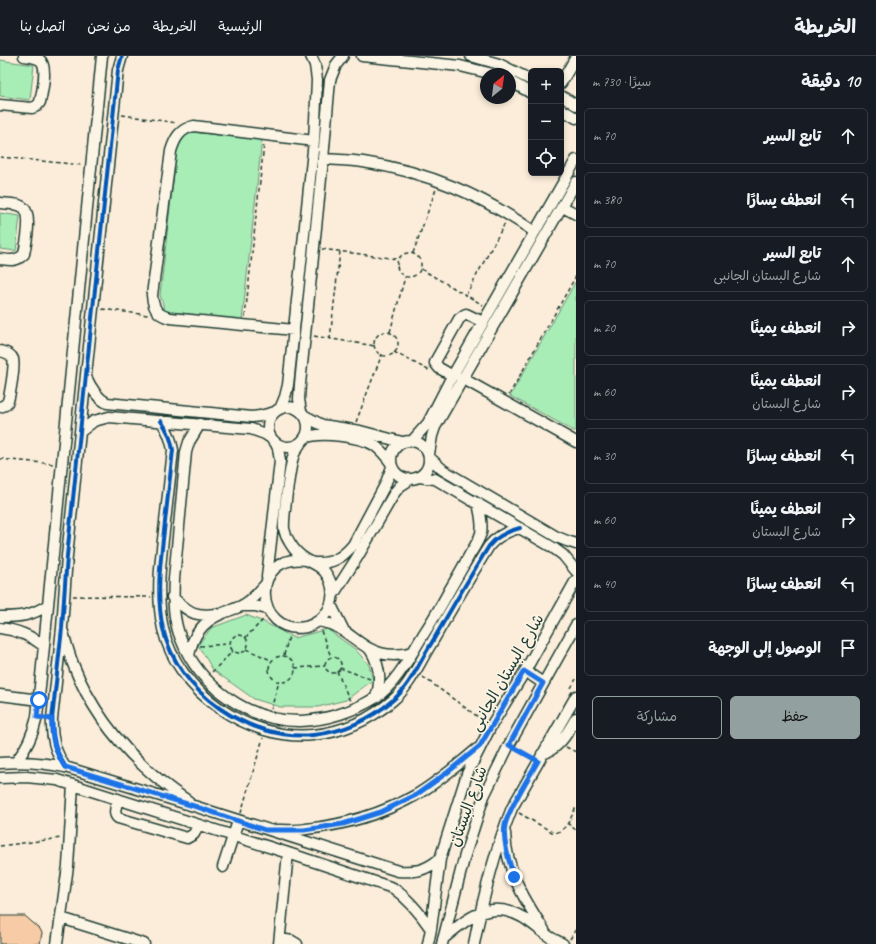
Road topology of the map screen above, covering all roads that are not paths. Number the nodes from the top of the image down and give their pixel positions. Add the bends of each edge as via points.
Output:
1 (24, 56) edge
2 (122, 56) edge
3 (311, 56) edge
4 (343, 56) edge
5 (362, 56) edge
6 (471, 56) edge
7 (576, 57) edge
8 (102, 60) edge
9 (435, 60) edge
10 (498, 60) edge
11 (119, 67) junction
12 (480, 71) edge
13 (317, 75) junction
14 (330, 77) junction
15 (528, 78) edge
16 (564, 78) edge
17 (516, 84) edge
18 (528, 91) edge
19 (564, 98) edge
20 (0, 105) edge
21 (576, 105) edge
22 (564, 111) edge
23 (576, 118) edge
24 (314, 141) junction
25 (323, 159) junction
26 (576, 160) edge
27 (576, 182) edge
28 (309, 191) junction
29 (320, 193) junction
30 (0, 203) edge
31 (563, 207) junction
32 (576, 214) edge
33 (536, 232) junction
34 (0, 259) edge
35 (524, 262) junction
36 (484, 322) junction
37 (75, 327) junction
38 (91, 329) junction
39 (294, 330) junction
40 (0, 351) edge
41 (86, 377) junction
42 (458, 377) junction
43 (108, 403) junction
44 (0, 407) edge
45 (277, 410) junction
46 (303, 414) junction
47 (109, 416) junction
48 (161, 420) junction
49 (200, 424) junction
50 (430, 428) junction
51 (80, 432) junction
52 (273, 440) junction
53 (413, 440) junction
54 (303, 441) junction
55 (402, 442) junction
56 (576, 442) edge
57 (173, 450) junction
58 (186, 452) junction
59 (429, 456) junction
60 (392, 465) junction
61 (443, 470) junction
62 (415, 478) junction
63 (437, 480) junction
64 (478, 503) junction
65 (520, 528) junction
66 (479, 539) junction
67 (571, 542) edge
68 (489, 546) junction
69 (53, 554) junction
70 (563, 555) junction
71 (67, 556) junction
72 (311, 562) junction
73 (576, 571) edge
74 (576, 580) edge
75 (266, 582) junction
76 (173, 597) junction
77 (159, 598) junction
78 (332, 600) junction
79 (48, 604) junction
80 (242, 606) junction
81 (269, 611) junction
82 (220, 614) junction
83 (3, 617) edge
84 (318, 621) junction
85 (429, 624) junction
86 (576, 625) edge
87 (2, 628) edge
88 (62, 628) junction
89 (343, 630) junction
90 (438, 630) junction
91 (44, 646) junction
92 (370, 649) junction
93 (190, 651) junction
94 (413, 652) junction
95 (524, 671) junction
96 (543, 683) junction
97 (572, 694) edge
98 (0, 696) edge
99 (376, 697) junction
100 (39, 700) junction
101 (352, 709) junction
102 (37, 717) junction
103 (576, 718) edge
104 (52, 719) junction
105 (356, 724) junction
106 (480, 746) junction
107 (540, 758) junction
108 (16, 762) junction
109 (0, 763) edge
110 (65, 767) junction
111 (0, 778) edge
112 (73, 785) junction
113 (118, 799) junction
114 (197, 807) junction
115 (238, 821) junction
116 (198, 824) junction
117 (505, 825) junction
118 (265, 830) junction
119 (234, 836) junction
120 (288, 853) junction
121 (440, 860) junction
122 (223, 867) dead end
123 (398, 871) junction
124 (393, 888) junction
125 (480, 913) junction
126 (61, 918) junction
127 (431, 929) junction
128 (549, 940) edge
129 (279, 941) edge
130 (443, 942) edge
131 (57, 944) edge
132 (144, 944) edge
133 (297, 944) edge
134 (428, 944) edge
135 (474, 944) edge
136 (563, 944) edge

1 - 20 street via 41,60 44,66 40,102 32,108
2 - 11 street
3 - 13 street
4 - 14 street
5 - 9 street
6 - 10 street
7 - 16 street
8 - 11 street
8 - 37 street
9 - 12 street
10 - 15 street
11 - 38 street
13 - 14 street
13 - 24 street
14 - 25 street
17 - 18 street
19 - 21 street
22 - 23 street
24 - 28 street
24 - 39 street via 194,126 182,130 176,136 171,151 152,295 154,309 164,317
25 - 29 street
25 - 33 street via 401,169 439,181 487,202
26 - 33 street
27 - 31 street
28 - 29 street
28 - 39 street
29 - 46 street via 300,384 299,399
30 - 34 street via 24,208 28,213 28,220 24,254 16,260
31 - 32 street
31 - 35 street
33 - 35 street
35 - 36 street
35 - 42 street
36 - 42 street
36 - 42 street via 464,315 459,319 436,360 439,368
37 - 38 street
37 - 69 street
38 - 41 street
39 - 45 street via 287,391
40 - 44 street via 9,354 13,366 8,401
41 - 43 street via 96,394
41 - 51 street
42 - 50 street
42 - 56 street
43 - 45 street via 252,417 268,415
43 - 47 street via 103,410 104,414
45 - 46 street via 291,408
45 - 52 street via 271,416 268,427
46 - 54 street via 308,427
46 - 55 street via 322,425
47 - 48 street
47 - 51 street via 94,421
48 - 49 street
48 - 57 street via 172,440
49 - 52 street via 258,430
49 - 58 street via 191,437
50 - 53 street
50 - 59 street
51 - 71 street
52 - 54 street via 285,447
52 - 75 street via 280,460
53 - 55 street
53 - 59 street via 425,447
54 - 60 street via 313,435 364,441 380,449
54 - 72 street via 296,449 292,461 284,530 297,552
55 - 60 street via 393,450
57 - 58 street via 179,446
57 - 77 street via 159,575
58 - 76 street
59 - 61 street
59 - 62 street via 430,463 426,471
60 - 62 street via 402,477
60 - 72 street via 385,485 348,552 332,562
61 - 63 street
61 - 67 street
62 - 63 street via 428,477
62 - 78 street via 400,486 395,492
63 - 64 street
64 - 65 street
64 - 66 street via 481,525
65 - 68 street via 493,540
65 - 70 street
66 - 68 street via 487,539
66 - 85 street
67 - 70 street
68 - 90 street
69 - 71 street
69 - 79 street
70 - 73 street
71 - 88 street
72 - 75 street via 288,560 273,570
72 - 78 street via 322,569 328,577 332,586
74 - 95 street, شارع البستان الجانبى
75 - 80 street via 254,597
75 - 81 street via 265,602
76 - 77 street
76 - 82 street via 194,613
76 - 93 street via 175,620 181,639
77 - 105 street via 164,631 181,669 193,686 227,713 265,730 291,734 313,735
78 - 84 street via 326,614
78 - 89 street
79 - 83 street via 29,615
79 - 91 street
80 - 81 street via 255,606
80 - 82 street
81 - 84 street via 276,619 291,627 300,628
82 - 93 street via 198,630
83 - 87 street
84 - 89 street
85 - 90 street
85 - 94 street
86 - 96 street, شارع البستان
87 - 91 street via 26,634
88 - 104 street
88 - 114 street via 76,671 110,731 136,760 165,785
89 - 92 street
90 - 105 street via 415,671 394,700
91 - 100 street
92 - 94 street via 391,655
92 - 99 street via 379,669 380,683
93 - 101 street via 205,678 225,696 248,709 268,716 301,721 328,718
94 - 99 street via 397,676
95 - 96 street
95 - 106 street, شارع البستان الجانبى
96 - 130 street, شارع البستان via 484,796 465,854
97 - 107 street
98 - 100 street
99 - 101 street
100 - 102 street
101 - 105 street
102 - 104 street
102 - 108 street via 30,741
103 - 107 street via 559,743
104 - 110 street via 53,744
106 - 118 street via 416,795 381,812 343,824 304,830
106 - 121 street, شارع البستان الجانبى via 467,774
107 - 117 street
108 - 109 street
108 - 110 street
110 - 114 street
111 - 112 street via 41,778
112 - 113 street
112 - 126 street
113 - 116 street
113 - 116 street via 115,812 118,818 185,837 194,834
114 - 115 street
115 - 118 street
115 - 119 street
116 - 119 street
117 - 125 street
117 - 128 street via 507,851 514,877
118 - 123 street
119 - 120 street
119 - 122 street
120 - 124 street
120 - 129 street
121 - 123 street via 414,872
121 - 127 street, شارع البستان الجانبى
123 - 124 street
124 - 127 street via 405,896
125 - 128 street via 500,909 511,912 528,921
125 - 130 street
125 - 135 street
126 - 131 street
126 - 132 street
127 - 134 street, شارع البستان الجانبى
128 - 136 street
129 - 133 street via 292,941

